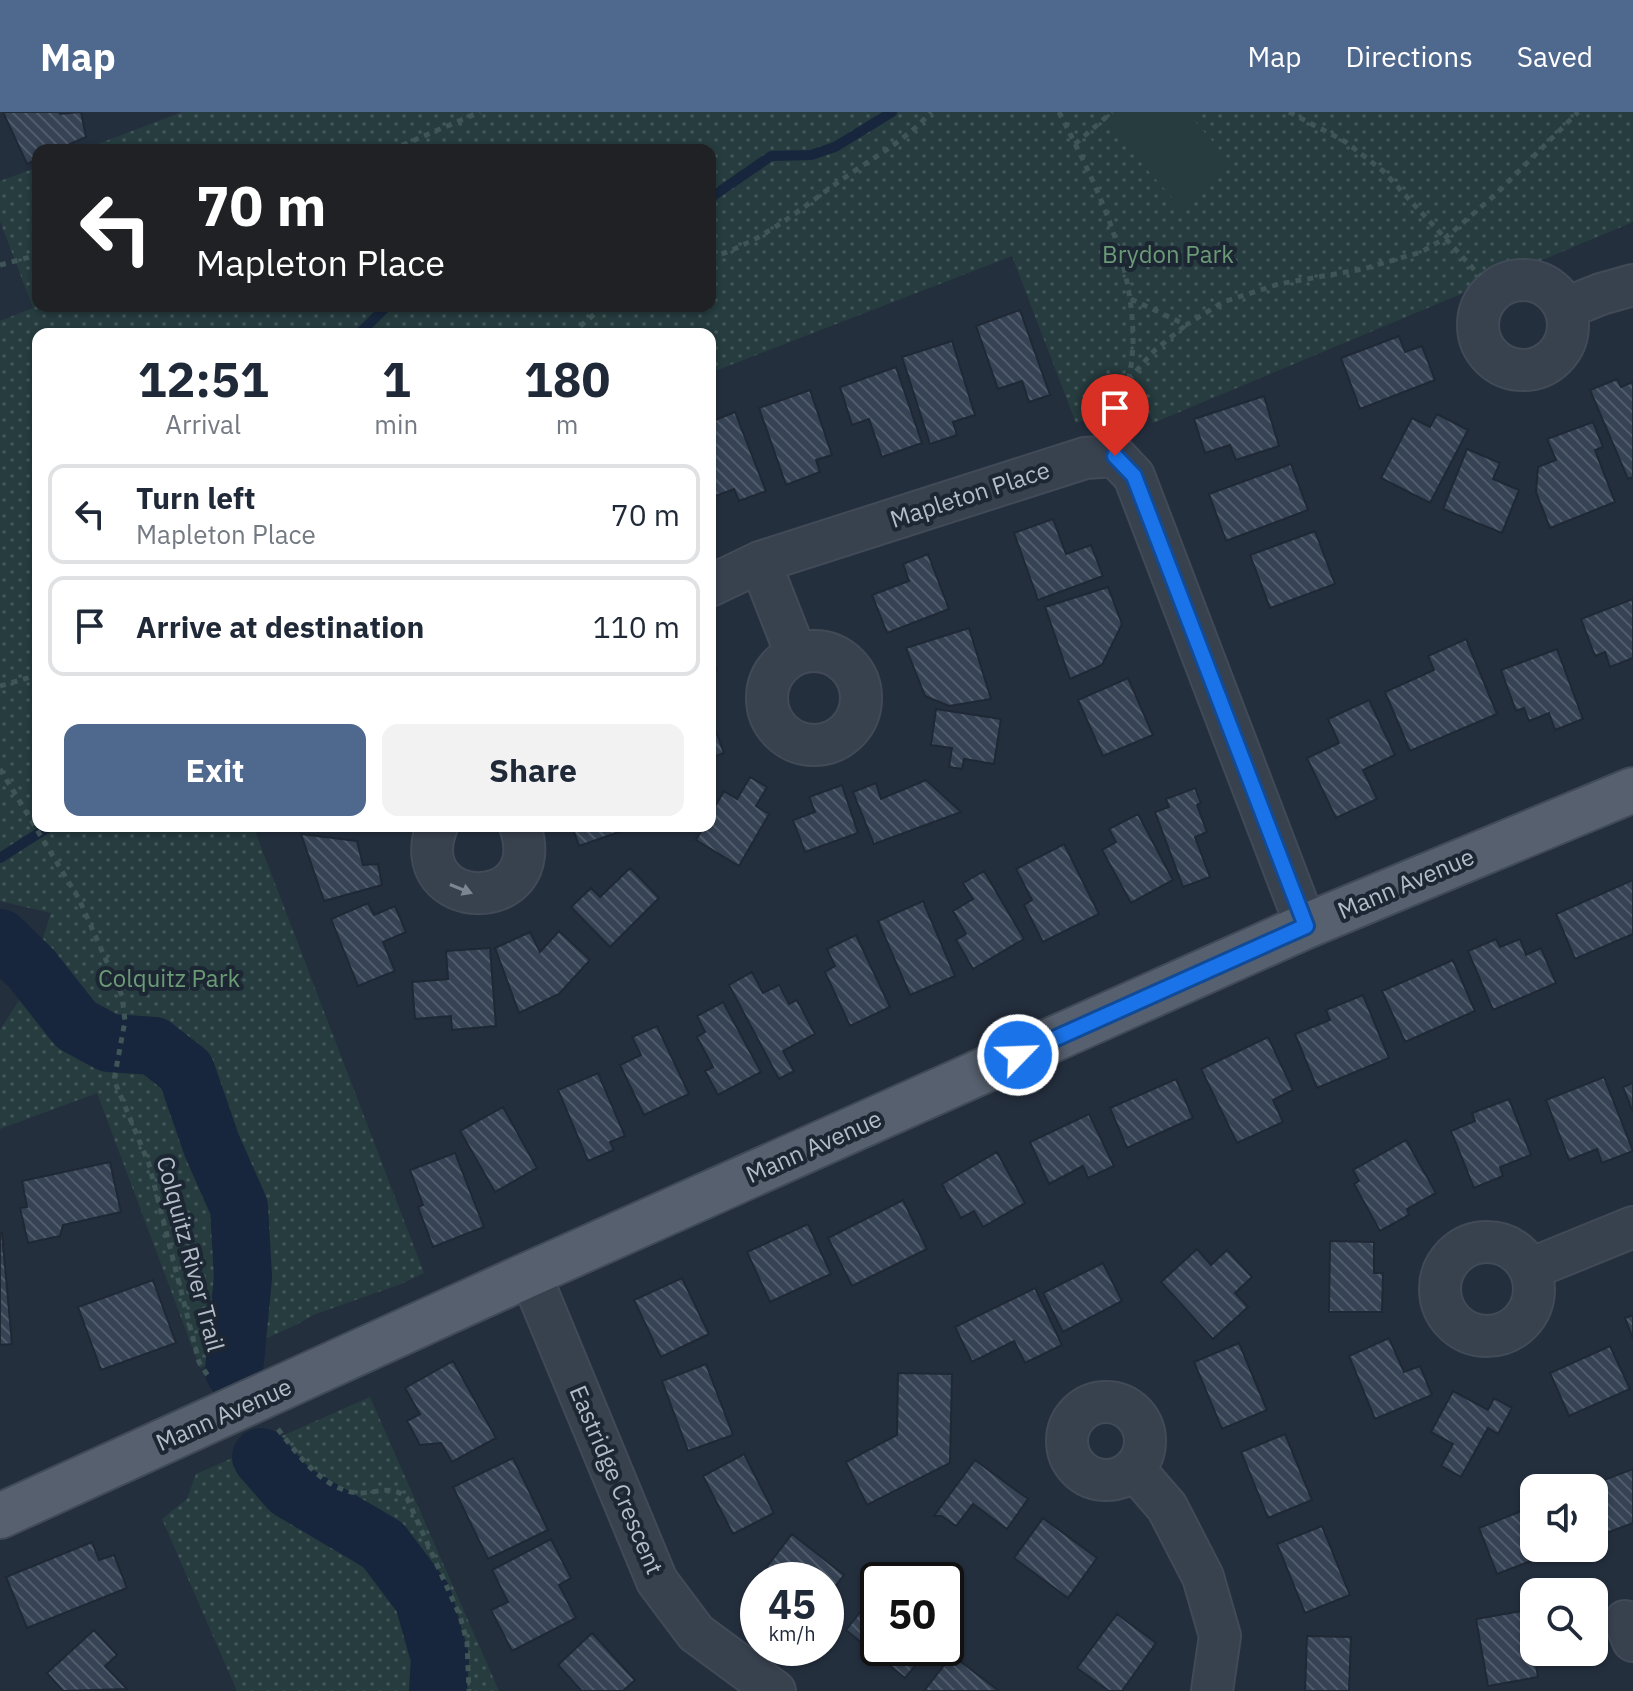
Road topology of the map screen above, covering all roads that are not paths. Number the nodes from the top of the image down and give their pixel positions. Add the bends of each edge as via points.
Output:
1 (1633, 285) edge
2 (1566, 308) junction
3 (760, 562) junction
4 (716, 583) edge
5 (796, 654) dead end
6 (1633, 790) edge
7 (435, 832) edge
8 (522, 832) edge
9 (1306, 926) junction
10 (1633, 1227) edge
11 (1530, 1269) dead end
12 (530, 1274) junction
13 (1134, 1469) dead end
14 (0, 1516) edge
15 (775, 1691) edge
16 (1212, 1691) edge

1 - 2 street
2 - 2 street via 1568,333 1558,355 1545,365 1513,369 1491,357 1479,336 1483,303 1508,281 1526,278 1543,283
3 - 4 street, Mapleton Place
3 - 5 street
3 - 9 street, Mapleton Place via 1085,458 1115,456 1134,476
6 - 9 main road, Mann Avenue
7 -> 8 street via 432,856 438,872 462,892 479,895 501,888 519,872 525,856
9 - 12 main road, Mann Avenue
10 - 11 street
12 - 14 main road, Mann Avenue
12 - 15 street, Eastridge Crescent via 657,1581 696,1633
13 - 16 street via 1167,1507 1203,1577 1220,1636

